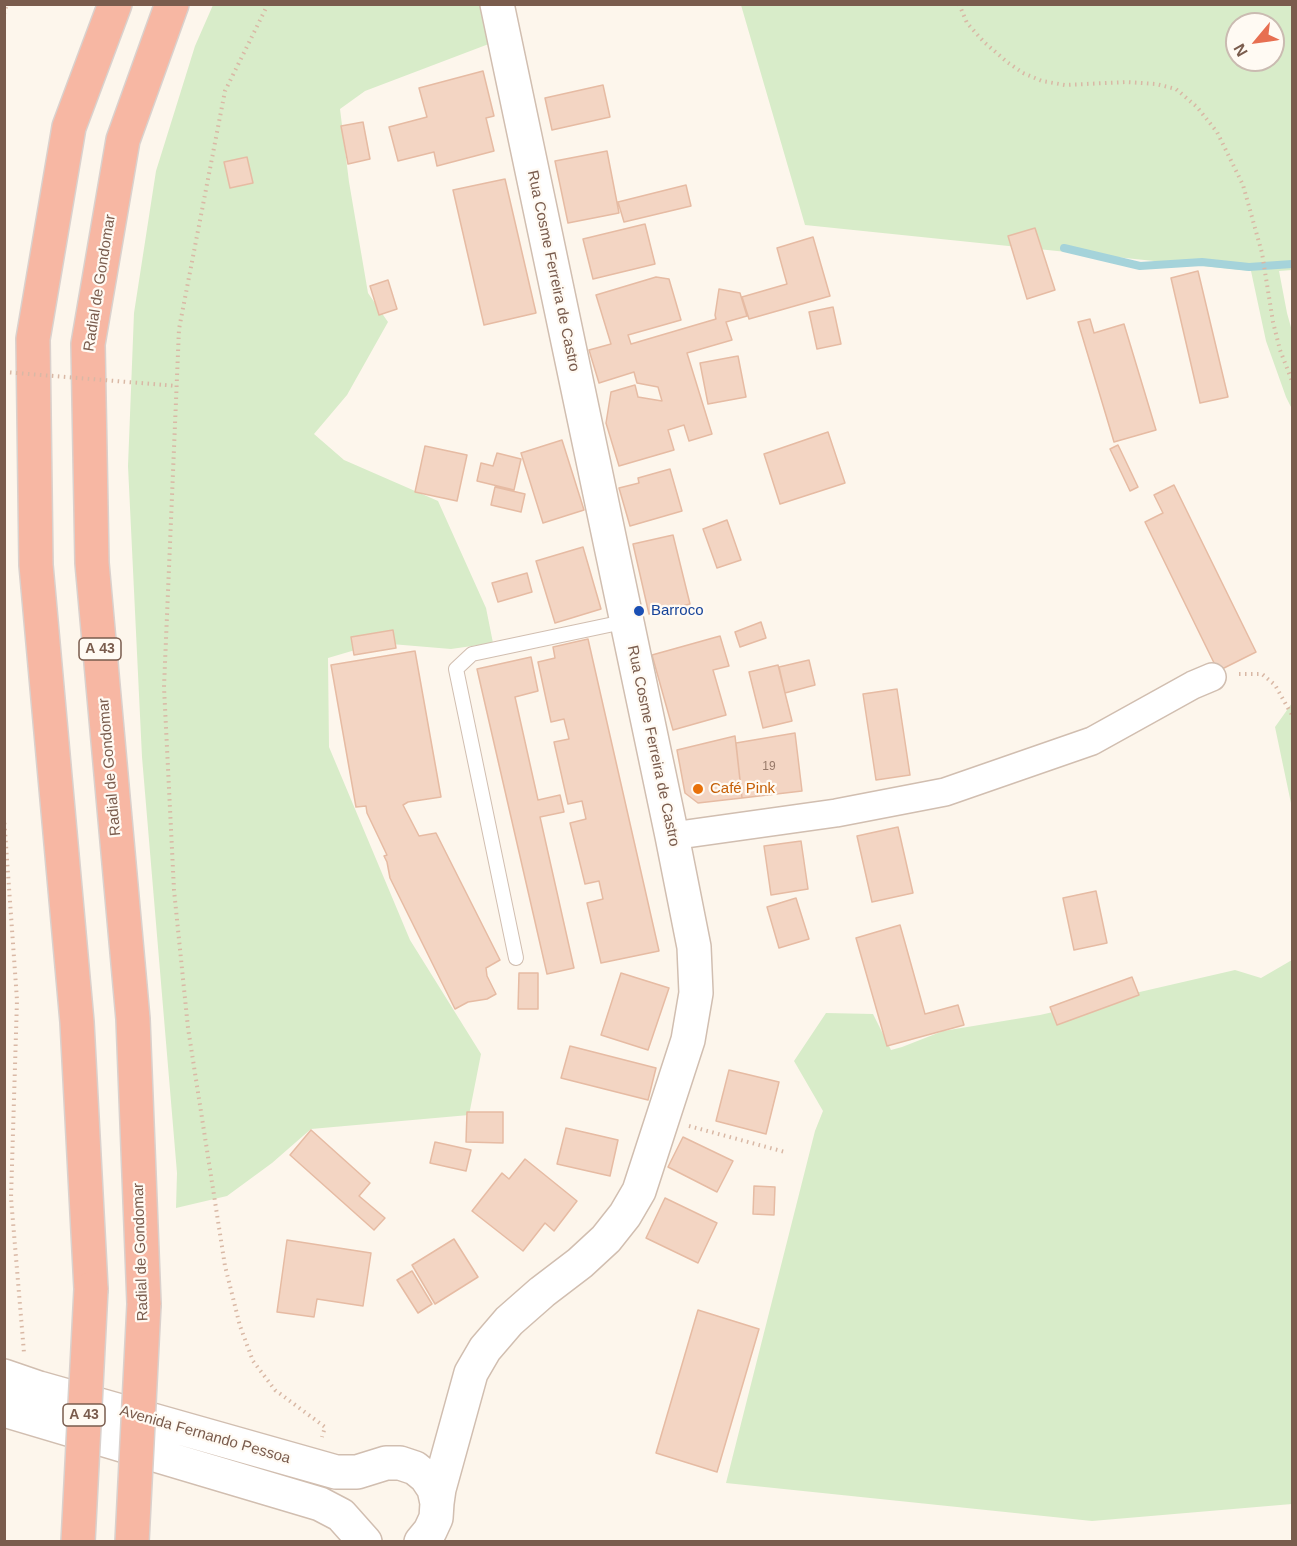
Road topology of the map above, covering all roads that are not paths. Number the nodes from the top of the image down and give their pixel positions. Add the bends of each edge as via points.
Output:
1 (115, 4) edge
2 (172, 4) edge
3 (497, 4) edge
4 (628, 621) junction
5 (1212, 677) road end
6 (672, 836) junction
7 (516, 958) dead end
8 (16, 1380) edge
9 (4, 1410) edge
10 (458, 1422) junction
11 (386, 1465) junction
12 (429, 1530) edge
13 (360, 1536) edge
14 (78, 1542) edge
15 (132, 1542) edge

1 - 14 highway, A 43, bridge via 69,127 33,339 36,565 77,1022 91,1289
2 - 15 highway, Radial de Gondomar / A 43, bridge via 123,140 88,344 92,563 133,1018 144,1304
3 - 4 street, Rua Cosme Ferreira de Castro
4 - 6 street, Rua Cosme Ferreira de Castro
4 - 7 lane via 472,654 456,669
5 - 6 street via 1092,741 945,792 836,813
6 - 10 street, Rua Cosme Ferreira de Castro via 694,947 696,993 688,1040 639,1191 606,1239 509,1321 485,1349 471,1373
8 - 11 street, Avenida Fernando Pessoa via 336,1472
9 - 13 street via 320,1504 341,1515
10 - 11 street, Rua Cosme Ferreira de Castro via 445,1447 425,1459
10 - 12 street, Rua Cosme Ferreira de Castro
11 - 12 street via 415,1468 434,1489
11 - 13 street via 361,1476 353,1488 350,1517

